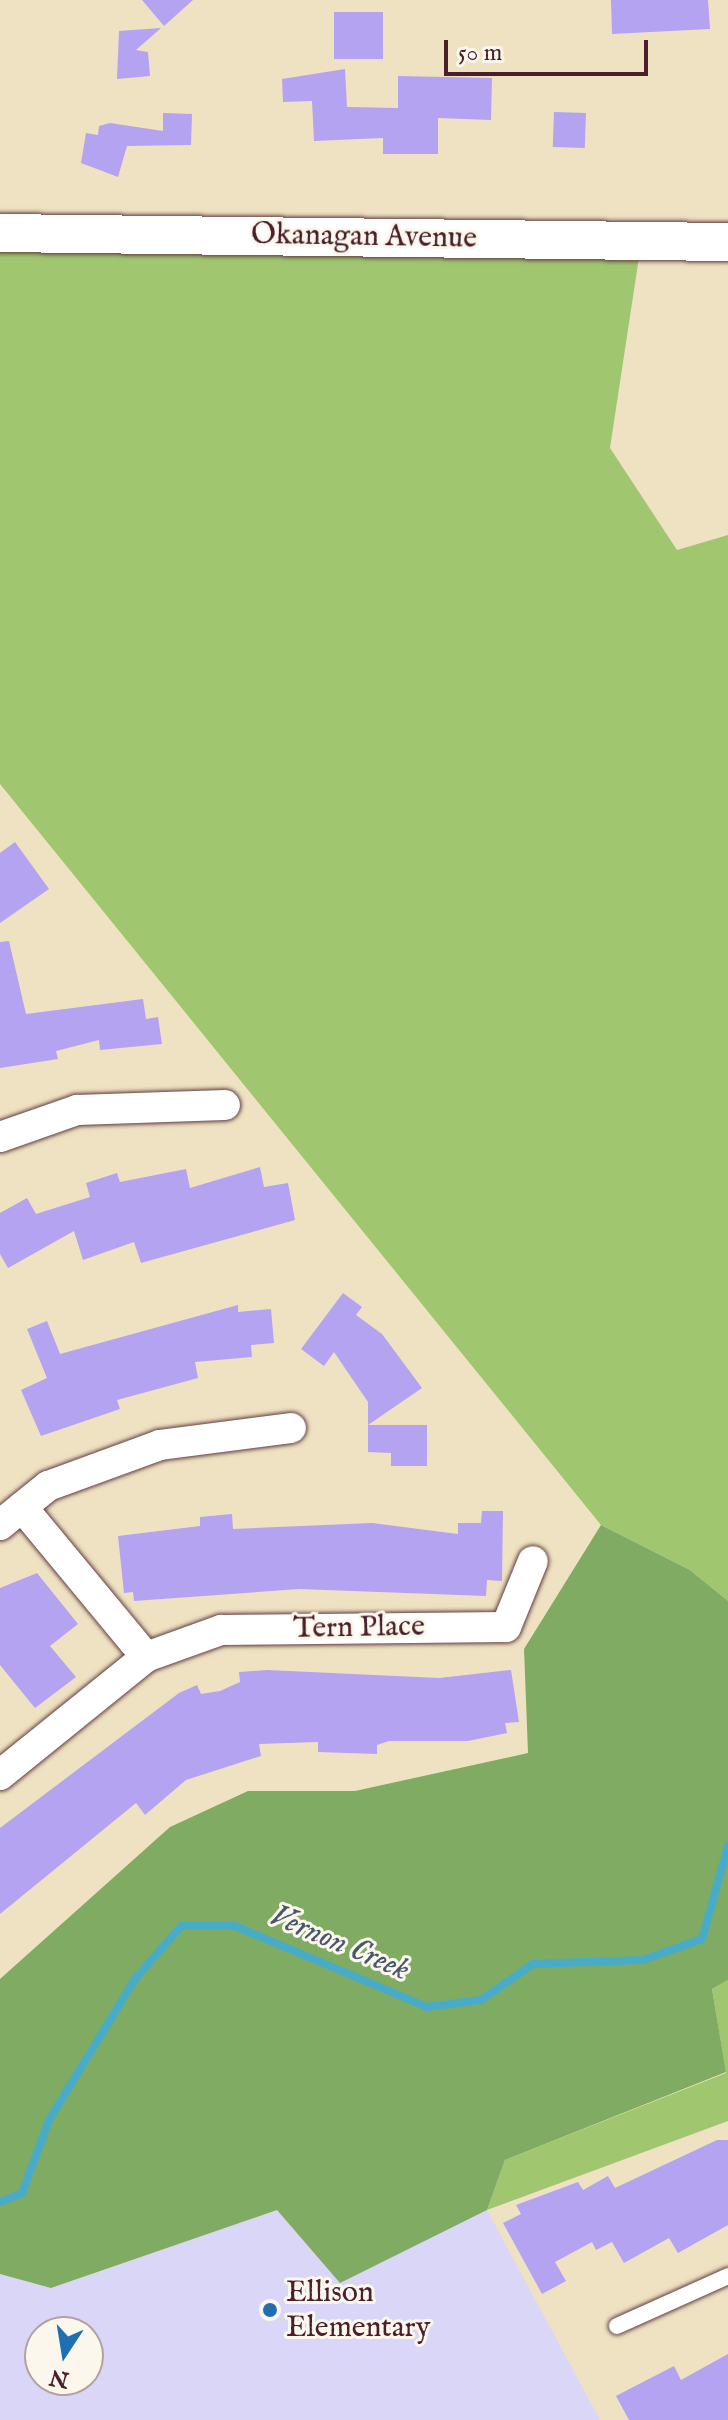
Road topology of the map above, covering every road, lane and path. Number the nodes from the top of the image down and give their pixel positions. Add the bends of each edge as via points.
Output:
1 (0, 233) edge
2 (728, 242) edge
3 (225, 1105) dead end
4 (0, 1137) edge
5 (291, 1428) dead end
6 (11, 1516) edge
7 (533, 1561) dead end
8 (146, 1657) junction
9 (0, 1775) edge
10 (728, 2276) edge
11 (617, 2326) dead end

1 - 2 street, Okanagan Avenue
3 - 4 street via 77,1110
5 - 6 street via 160,1445 48,1486
6 - 8 street
7 - 8 street, Tern Place via 506,1627 221,1630
8 - 9 street, Tern Place
10 - 11 lane

